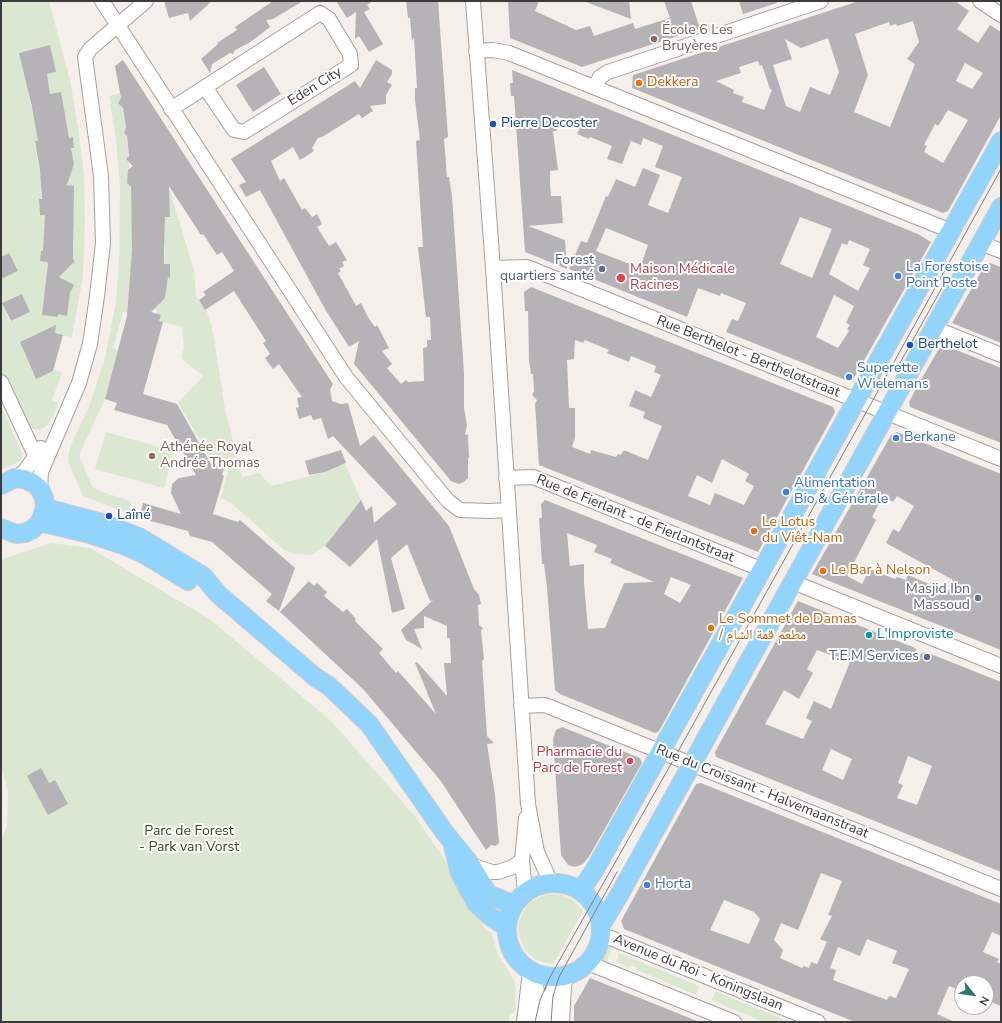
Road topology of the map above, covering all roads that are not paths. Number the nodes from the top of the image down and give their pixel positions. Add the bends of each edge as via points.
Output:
1 (102, 1) edge
2 (146, 1) edge
3 (473, 1) edge
4 (821, 1) edge
5 (980, 1) edge
6 (1001, 15) edge
7 (117, 26) junction
8 (476, 51) junction
9 (205, 87) junction
10 (595, 88) junction
11 (171, 109) junction
12 (1001, 141) edge
13 (1001, 207) edge
14 (951, 231) junction
15 (981, 243) junction
16 (1001, 251) edge
17 (493, 268) junction
18 (934, 328) junction
19 (1001, 355) edge
20 (1, 382) edge
21 (856, 402) junction
22 (887, 414) junction
23 (64, 418) junction
24 (35, 455) junction
25 (1001, 459) edge
26 (506, 478) junction
27 (8, 482) edge
28 (40, 489) junction
29 (508, 510) junction
30 (43, 515) junction
31 (1, 528) edge
32 (763, 570) junction
33 (794, 582) junction
34 (1001, 666) edge
35 (522, 706) junction
36 (660, 751) junction
37 (692, 764) junction
38 (528, 804) junction
39 (452, 843) junction
40 (522, 860) junction
41 (471, 864) junction
42 (551, 883) junction
43 (1001, 889) edge
44 (579, 890) junction
45 (519, 899) junction
46 (507, 927) junction
47 (601, 929) junction
48 (588, 963) junction
49 (531, 971) junction
50 (563, 976) junction
51 (524, 1022) edge
52 (536, 1022) edge
53 (549, 1022) edge
54 (562, 1022) edge
55 (734, 1022) edge
56 (818, 1022) edge

1 - 7 street
2 - 7 street
3 - 8 street
4 - 10 street via 608,72 600,78
5 - 6 street
7 - 11 street
7 - 23 street via 85,56 101,176 103,243 90,344 79,383
8 - 10 street via 493,50 509,53
8 - 17 street
9 - 9 street, Eden City via 234,130 244,132 352,65 350,54 329,19 320,13
9 - 11 street, Eden City
10 - 14 street
11 - 29 street via 346,377 448,501 460,510
12 - 14 main road
13 - 15 main road
14 - 21 main road
15 - 16 street
15 - 18 main road
17 - 21 street, Rue Berthelot - Berthelotstraat via 527,267
17 - 26 street
18 - 19 street
18 - 22 main road
20 - 24 street
21 - 22 street, Rue Berthelot - Berthelotstraat
21 - 32 main road
22 - 25 street, Rue Berthelot - Berthelotstraat
22 - 33 main road
23 - 24 street
23 - 28 street via 41,472
24 - 27 street via 24,472
26 - 29 street
26 - 32 street, Rue de Fierlant - de Fierlantstraat via 533,477
27 - 28 main road via 24,479
28 - 30 main road via 44,498
29 - 35 street
30 - 31 main road via 34,529 25,532 16,534
30 - 39 main road via 144,554 197,586 218,594 315,677 329,686 369,724
32 - 36 main road
33 - 34 street
33 - 37 main road
35 - 36 street, Rue du Croissant - Halvemaanstraat via 545,705
35 - 38 street
36 - 37 street, Rue du Croissant - Halvemaanstraat
36 - 44 main road via 594,871
37 - 43 street, Rue du Croissant - Halvemaanstraat
37 - 47 main road
38 - 40 street
38 - 42 street via 538,852
39 - 41 main road
39 - 46 main road via 460,873 476,903
40 - 41 street via 514,867 498,872
40 - 45 street
41 - 45 main road via 488,894
42 - 44 main road via 566,884
42 - 45 main road via 540,885
44 - 47 main road via 593,903
45 - 46 main road via 510,912
46 - 49 main road via 512,952 523,966
47 - 48 main road via 598,946
47 - 56 street, Avenue du Roi - Koningslaan
48 - 50 main road
48 - 55 street
49 - 50 main road via 543,976
49 - 51 street
49 - 52 street via 540,1000
50 - 53 street via 551,995
50 - 54 street

